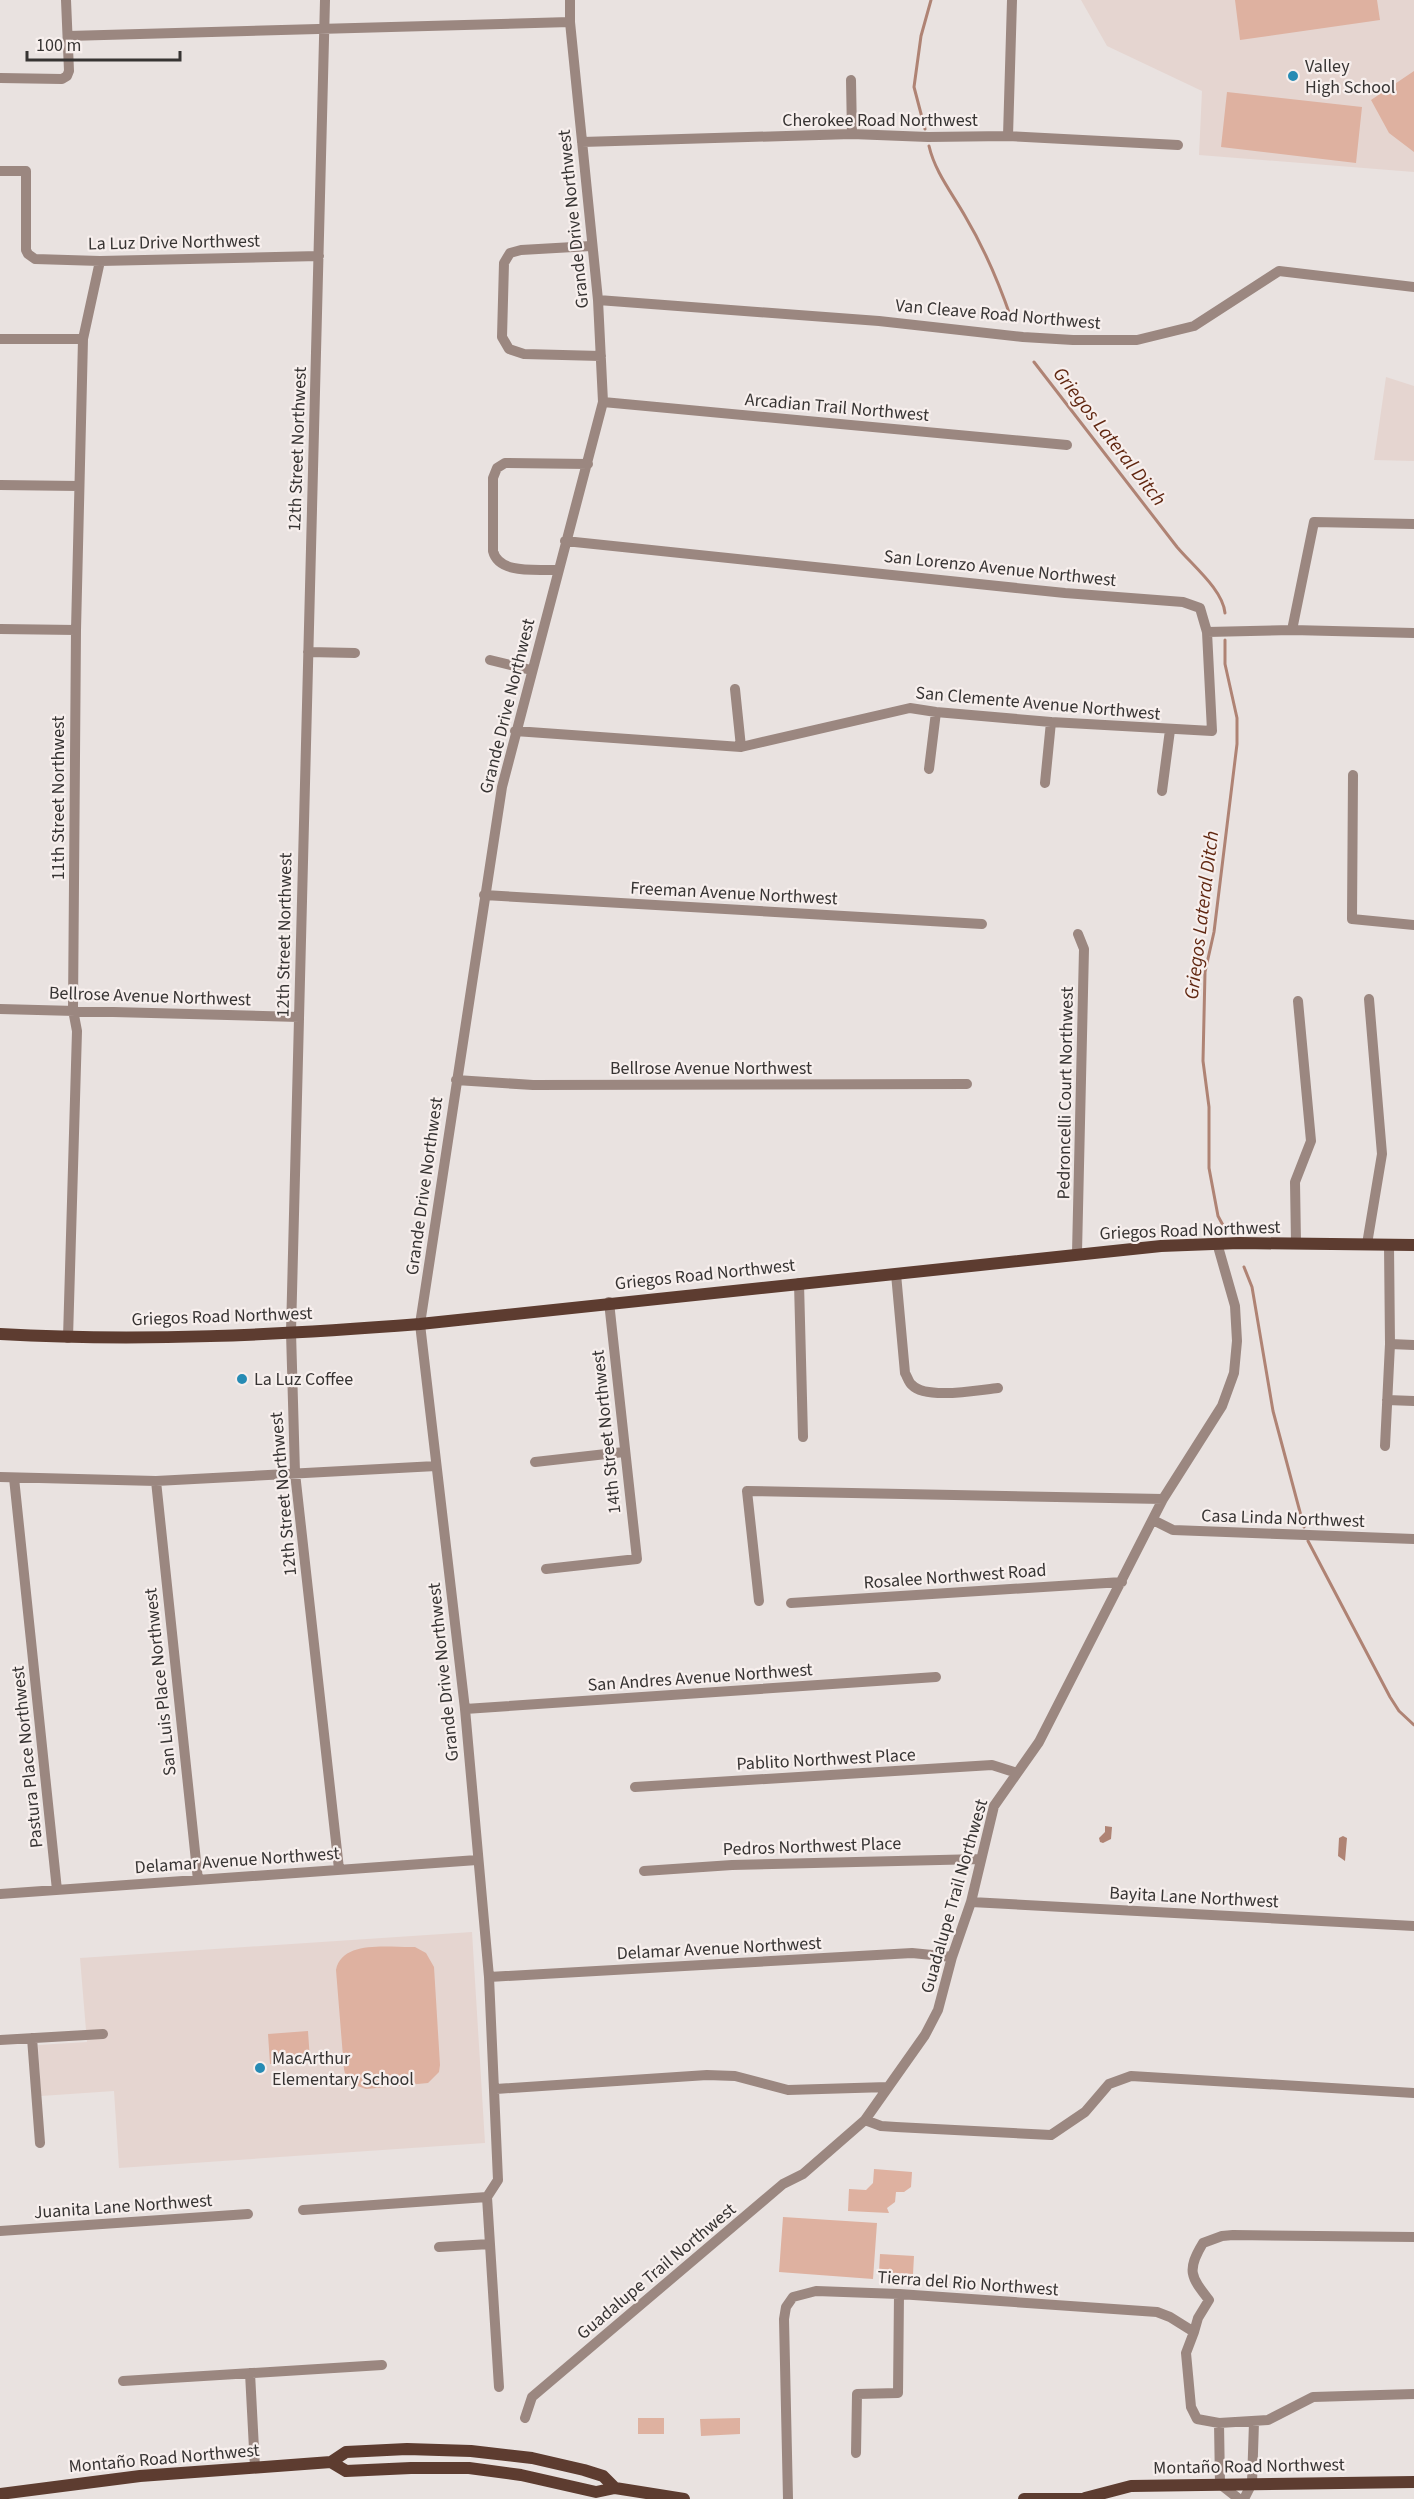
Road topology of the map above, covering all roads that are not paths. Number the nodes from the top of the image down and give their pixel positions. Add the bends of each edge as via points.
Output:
1 (66, 0) edge
2 (325, 0) edge
3 (570, 0) edge
4 (1012, 0) edge
5 (570, 22) junction
6 (324, 28) junction
7 (68, 36) junction
8 (0, 78) edge
9 (851, 80) dead end
10 (852, 134) junction
11 (1008, 136) junction
12 (582, 142) junction
13 (1178, 145) dead end
14 (0, 171) edge
15 (591, 246) junction
16 (319, 256) junction
17 (100, 261) junction
18 (1414, 287) edge
19 (598, 300) junction
20 (0, 339) edge
21 (83, 339) junction
22 (601, 356) junction
23 (603, 402) junction
24 (1067, 445) dead end
25 (588, 464) junction
26 (0, 485) edge
27 (79, 486) junction
28 (1414, 524) edge
29 (565, 541) junction
30 (558, 570) junction
31 (0, 629) edge
32 (76, 630) junction
33 (1292, 630) junction
34 (1207, 632) junction
35 (1414, 633) edge
36 (308, 652) junction
37 (355, 653) dead end
38 (490, 660) dead end
39 (531, 670) junction
40 (735, 689) dead end
41 (936, 712) junction
42 (1051, 722) junction
43 (1170, 730) junction
44 (515, 731) junction
45 (741, 747) junction
46 (929, 769) dead end
47 (1353, 776) dead end
48 (1046, 783) dead end
49 (1162, 791) dead end
50 (484, 895) junction
51 (982, 924) dead end
52 (1414, 926) edge
53 (1078, 934) dead end
54 (1369, 999) dead end
55 (1298, 1000) dead end
56 (0, 1009) edge
57 (73, 1010) junction
58 (299, 1017) junction
59 (456, 1080) junction
60 (967, 1084) dead end
61 (1217, 1243) junction
62 (1296, 1243) junction
63 (1367, 1244) junction
64 (1389, 1245) junction
65 (1414, 1245) edge
66 (1077, 1253) junction
67 (896, 1274) junction
68 (799, 1282) junction
69 (609, 1302) junction
70 (420, 1324) junction
71 (291, 1332) junction
72 (0, 1334) edge
73 (68, 1338) junction
74 (1390, 1344) junction
75 (1414, 1345) edge
76 (998, 1388) dead end
77 (1387, 1400) junction
78 (1414, 1401) edge
79 (803, 1437) dead end
80 (1385, 1446) dead end
81 (624, 1452) junction
82 (535, 1462) dead end
83 (436, 1466) junction
84 (295, 1473) junction
85 (0, 1477) edge
86 (14, 1478) junction
87 (156, 1481) junction
88 (1163, 1499) junction
89 (1152, 1520) junction
90 (1414, 1539) edge
91 (546, 1569) dead end
92 (1122, 1582) junction
93 (759, 1601) dead end
94 (791, 1603) dead end
95 (936, 1677) dead end
96 (465, 1709) junction
97 (1017, 1773) junction
98 (635, 1787) dead end
99 (981, 1859) junction
100 (477, 1860) junction
101 (339, 1869) junction
102 (644, 1871) dead end
103 (198, 1880) junction
104 (57, 1890) junction
105 (0, 1894) edge
106 (971, 1902) junction
107 (1414, 1926) edge
108 (952, 1957) junction
109 (489, 1977) junction
110 (103, 2034) dead end
111 (32, 2038) junction
112 (0, 2040) edge
113 (888, 2087) junction
114 (496, 2089) junction
115 (1414, 2093) edge
116 (865, 2120) junction
117 (40, 2143) dead end
118 (487, 2198) junction
119 (303, 2210) dead end
120 (249, 2214) dead end
121 (0, 2231) edge
122 (1414, 2237) edge
123 (490, 2244) junction
124 (439, 2247) dead end
125 (899, 2294) junction
126 (1194, 2332) junction
127 (382, 2365) dead end
128 (249, 2373) junction
129 (123, 2381) dead end
130 (499, 2387) dead end
131 (1414, 2394) edge
132 (525, 2418) dead end
133 (1219, 2422) junction
134 (1254, 2422) junction
135 (856, 2453) dead end
136 (331, 2462) junction
137 (255, 2468) junction
138 (1414, 2482) edge
139 (1252, 2483) junction
140 (1220, 2484) junction
141 (615, 2488) junction
142 (0, 2494) edge
143 (684, 2499) edge
144 (788, 2499) edge
145 (1024, 2499) edge
146 (1088, 2499) edge
147 (1239, 2499) edge
148 (1244, 2499) edge

1 - 7 street
2 - 6 street, 12th Street Northwest
3 - 5 street, Grande Drive Northwest
4 - 11 street
5 - 6 street
5 - 12 street, Grande Drive Northwest
6 - 7 street
6 - 16 street, 12th Street Northwest
7 - 8 street via 67,76
9 - 10 street
10 - 11 street, Cherokee Road Northwest
10 - 12 street, Cherokee Road Northwest
11 - 13 street, Cherokee Road Northwest
12 - 15 street, Grande Drive Northwest
14 - 17 street, La Luz Drive Northwest via 26,171 26,250 31,257
15 - 19 street, Grande Drive Northwest
15 - 22 street via 510,253 504,263 502,337 509,349 524,354
16 - 17 street, La Luz Drive Northwest
16 - 36 street, 12th Street Northwest
17 - 21 street, 11th Street Northwest
18 - 19 street, Van Cleave Road Northwest via 1279,271 1194,326 1137,340 1023,337 879,321
19 - 22 street, Grande Drive Northwest
20 - 21 street
21 - 27 street, 11th Street Northwest
22 - 23 street, Grande Drive Northwest
23 - 24 street, Arcadian Trail Northwest
23 - 25 street, Grande Drive Northwest
25 - 29 street, Grande Drive Northwest
25 - 30 street via 505,463 497,468 493,478 495,558 508,567
26 - 27 street
27 - 32 street, 11th Street Northwest
28 - 33 street via 1314,522
29 - 30 street, Grande Drive Northwest
29 - 34 street, San Lorenzo Avenue Northwest via 1183,602 1200,608
30 - 39 street, Grande Drive Northwest
31 - 32 street
32 - 57 street, 11th Street Northwest
33 - 34 street
33 - 35 street
34 - 43 street, San Clemente Avenue Northwest via 1212,732
36 - 37 street
36 - 58 street, 12th Street Northwest
38 - 39 street
39 - 44 street, Grande Drive Northwest
40 - 45 street
41 - 42 street, San Clemente Avenue Northwest
41 - 45 street, San Clemente Avenue Northwest via 910,708
41 - 46 street
42 - 43 street, San Clemente Avenue Northwest
42 - 48 street
43 - 49 street
44 - 45 street, San Clemente Avenue Northwest
44 - 50 street, Grande Drive Northwest
47 - 52 street via 1352,919
50 - 51 street, Freeman Avenue Northwest
50 - 59 street, Grande Drive Northwest
53 - 66 street, Pedroncelli Court Northwest via 1084,949
54 - 63 street via 1382,1154
55 - 62 street via 1311,1141 1295,1182
56 - 57 street, Bellrose Avenue Northwest
57 - 58 street, Bellrose Avenue Northwest
57 - 73 street, 11th Street Northwest via 77,1031
58 - 71 street, 12th Street Northwest
59 - 60 street, Bellrose Avenue Northwest via 533,1085
59 - 70 street, Grande Drive Northwest
61 - 62 main road, Griegos Road Northwest
61 - 66 main road, Griegos Road Northwest
61 - 88 street, Guadalupe Trail Northwest via 1235,1306 1234,1373 1222,1406
62 - 63 main road, Griegos Road Northwest
63 - 64 main road, Griegos Road Northwest
64 - 65 main road, Griegos Road Northwest
64 - 74 street
66 - 67 main road, Griegos Road Northwest
67 - 68 main road, Griegos Road Northwest
67 - 76 street via 905,1372 912,1385 923,1392 939,1393
68 - 69 main road, Griegos Road Northwest
68 - 79 street
69 - 70 main road, Griegos Road Northwest
69 - 81 street, 14th Street Northwest
70 - 71 main road, Griegos Road Northwest
70 - 83 street, Grande Drive Northwest
71 - 73 main road, Griegos Road Northwest
71 - 84 street, 12th Street Northwest
72 - 73 main road, Griegos Road Northwest
74 - 75 street
74 - 77 street
77 - 78 street
77 - 80 street
81 - 82 street
81 - 91 street, 14th Street Northwest via 637,1559
83 - 84 street
83 - 96 street, Grande Drive Northwest
84 - 87 street
84 - 101 street, 12th Street Northwest
85 - 86 street
86 - 87 street
86 - 104 street, Pastura Place Northwest
87 - 103 street, San Luis Place Northwest
88 - 89 street, Guadalupe Trail Northwest
88 - 93 street via 747,1491
89 - 90 street, Casa Linda Northwest via 1173,1530
89 - 92 street, Guadalupe Trail Northwest
92 - 94 street, Rosalee Northwest Road
92 - 97 street, Guadalupe Trail Northwest via 1065,1696
95 - 96 street, San Andres Avenue Northwest
96 - 100 street, Grande Drive Northwest
97 - 98 street, Pablito Northwest Place via 992,1765
97 - 99 street, Guadalupe Trail Northwest via 994,1806
99 - 102 street, Pedros Northwest Place
99 - 106 street, Guadalupe Trail Northwest
100 - 101 street, Delamar Avenue Northwest
100 - 109 street, Grande Drive Northwest
101 - 103 street, Delamar Avenue Northwest
103 - 104 street, Delamar Avenue Northwest
104 - 105 street, Delamar Avenue Northwest
106 - 107 street, Bayita Lane Northwest
106 - 108 street, Guadalupe Trail Northwest
108 - 109 street, Delamar Avenue Northwest via 912,1953
108 - 113 street, Guadalupe Trail Northwest via 938,2010
109 - 114 street, Grande Drive Northwest
110 - 111 street
111 - 112 street
111 - 117 street
113 - 114 street via 788,2090 735,2076 707,2075
113 - 116 street, Guadalupe Trail Northwest
114 - 118 street, Grande Drive Northwest via 498,2180
115 - 116 street via 1131,2076 1109,2084 1085,2112 1051,2135 888,2127
116 - 132 street, Guadalupe Trail Northwest via 803,2174 783,2184 532,2397
118 - 119 street
118 - 123 street, Grande Drive Northwest
120 - 121 street, Juanita Lane Northwest
122 - 126 street via 1222,2236 1203,2243 1193,2266 1193,2280 1209,2300
123 - 124 street
123 - 130 street, Grande Drive Northwest
125 - 126 street, Tierra del Rio Northwest via 1156,2312
125 - 135 street via 898,2393 857,2394
125 - 144 street, Tierra del Rio Northwest via 816,2290 793,2297 786,2307
126 - 133 street via 1186,2353 1191,2407 1197,2419
127 - 128 street
128 - 129 street
128 - 137 street
131 - 134 street via 1313,2397 1268,2420
133 - 134 street
133 - 140 street
134 - 139 street
136 - 137 main road, Montaño Road Northwest
136 - 141 main road, Montaño Road Northwest via 346,2471 461,2468 521,2475 596,2492
136 - 141 main road, Montaño Road Northwest via 346,2452 471,2451 532,2458 584,2470 603,2476
137 - 142 main road, Montaño Road Northwest via 140,2476
138 - 139 main road, Montaño Road Northwest
139 - 140 main road, Montaño Road Northwest
139 - 148 street
140 - 146 main road, Montaño Road Northwest via 1131,2486
140 - 147 street
141 - 143 main road, Montaño Road Northwest
145 - 146 main road, Montaño Road Northwest

